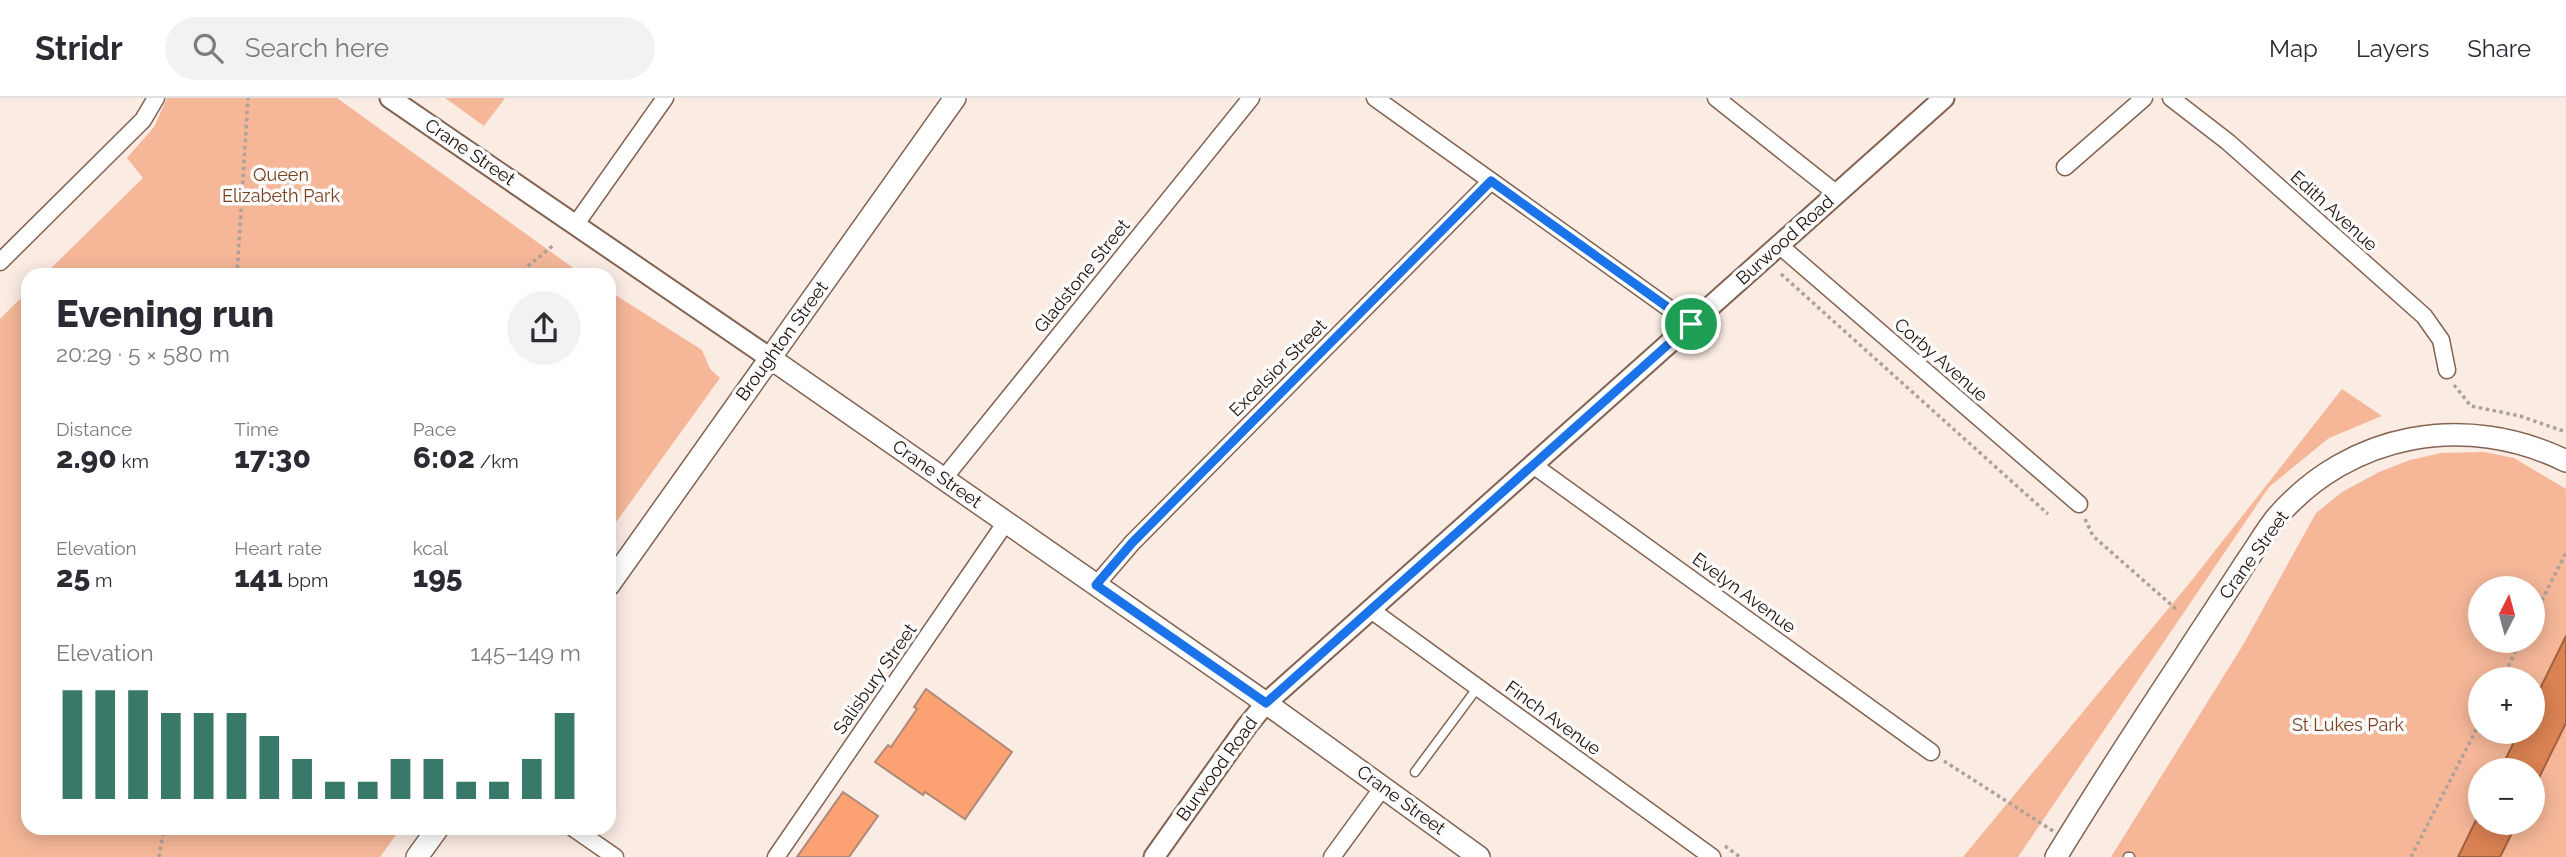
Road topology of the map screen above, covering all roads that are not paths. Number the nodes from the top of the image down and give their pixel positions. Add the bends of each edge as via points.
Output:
1 (156, 98) edge
2 (390, 98) edge
3 (665, 98) edge
4 (955, 98) edge
5 (1251, 98) edge
6 (1375, 98) edge
7 (1716, 98) edge
8 (1944, 98) edge
9 (2144, 98) edge
10 (2171, 98) edge
11 (2064, 167) dead end
12 (1491, 181) junction
13 (1837, 194) junction
14 (576, 224) junction
15 (1779, 245) junction
16 (0, 262) edge
17 (1691, 324) junction
18 (771, 358) junction
19 (2447, 370) road end
20 (2566, 461) edge
21 (1533, 465) junction
22 (944, 478) junction
23 (2079, 504) road end
24 (1006, 522) junction
25 (616, 575) edge
26 (1096, 585) junction
27 (1371, 610) junction
28 (1478, 687) junction
29 (1266, 703) junction
30 (1931, 752) road end
31 (1415, 772) dead end
32 (1383, 787) junction
33 (433, 835) edge
34 (583, 835) edge
35 (2061, 849) edge
36 (417, 857) edge
37 (615, 857) edge
38 (776, 857) edge
39 (1154, 857) edge
40 (1332, 857) edge
41 (1479, 857) edge
42 (1712, 857) edge

1 - 16 street via 143,120
2 - 14 street, Crane Street
3 - 14 street
4 - 18 main road, Broughton Street
5 - 22 street, Gladstone Street
6 - 12 street
7 - 13 street
8 - 13 street, Burwood Road
9 - 11 street
10 - 19 street, Edith Avenue via 2228,142 2424,316 2441,340
12 - 17 street
12 - 26 street, Excelsior Street via 1132,543
13 - 15 street, Burwood Road
14 - 18 street, Crane Street
15 - 17 street, Burwood Road
15 - 23 street, Corby Avenue
17 - 21 street, Burwood Road
18 - 22 main road, Crane Street
18 - 25 main road, Broughton Street
20 - 35 main road, Crane Street via 2513,440 2458,433 2427,435 2357,457 2303,492 2276,519
21 - 27 street, Burwood Road
21 - 30 street, Evelyn Avenue
22 - 24 main road, Crane Street
24 - 26 main road, Crane Street
24 - 38 street, Salisbury Street
26 - 29 main road, Crane Street
27 - 28 street, Finch Avenue
27 - 29 street, Burwood Road
28 - 31 lane
28 - 42 street, Finch Avenue
29 - 32 main road, Crane Street
29 - 39 street, Burwood Road
32 - 40 street
32 - 41 main road, Crane Street
33 - 36 main road
34 - 37 street

